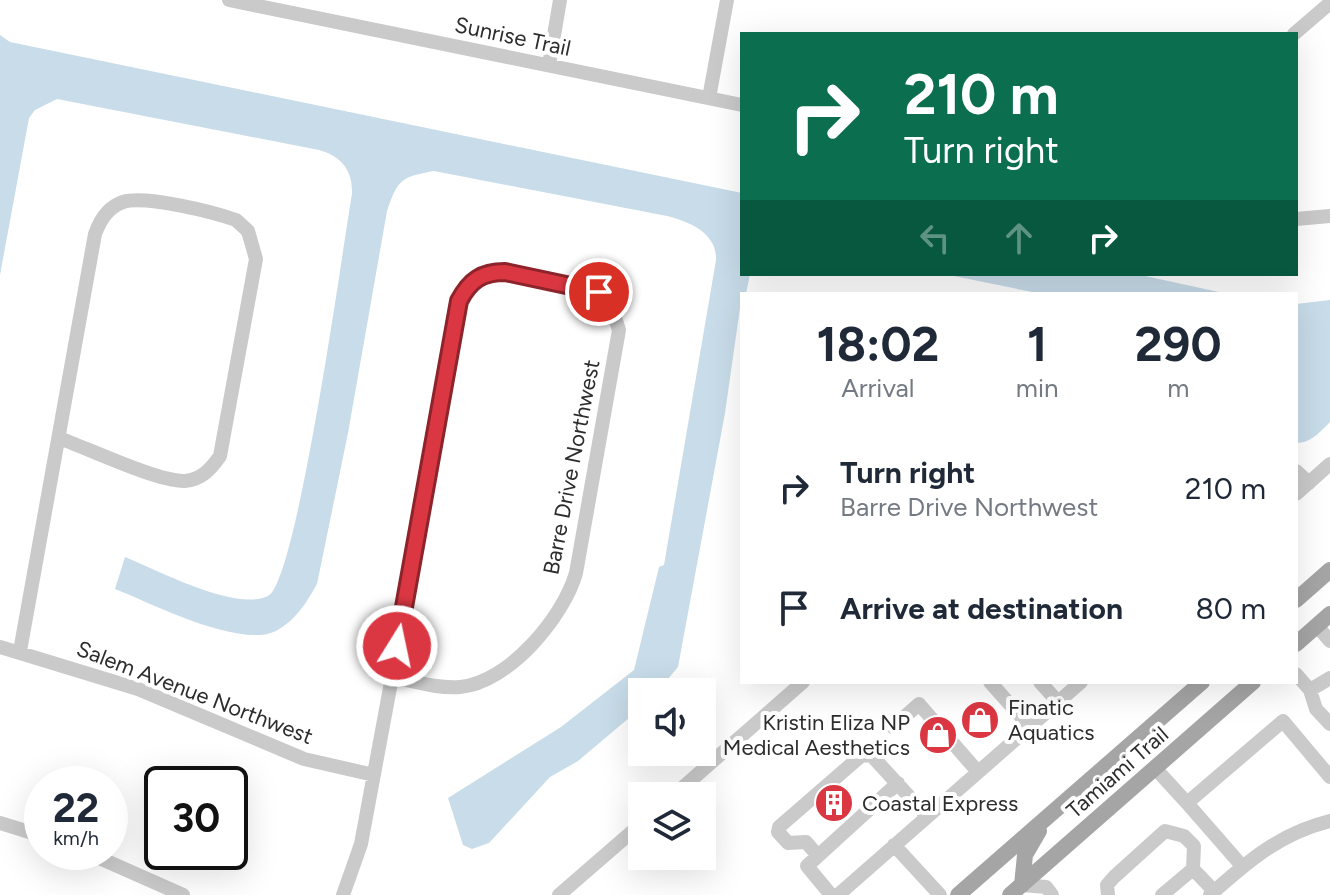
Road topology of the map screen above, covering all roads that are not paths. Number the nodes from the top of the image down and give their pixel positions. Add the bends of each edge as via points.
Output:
1 (229, 0) edge
2 (560, 0) edge
3 (727, 0) edge
4 (1330, 3) edge
5 (1296, 32) edge
6 (549, 65) junction
7 (709, 98) junction
8 (740, 105) edge
9 (1330, 216) edge
10 (1298, 219) edge
11 (59, 438) junction
12 (1298, 471) edge
13 (1322, 476) edge
14 (1298, 493) edge
15 (1330, 570) edge
16 (1298, 598) edge
17 (1324, 620) edge
18 (1330, 641) edge
19 (1298, 642) edge
20 (0, 647) edge
21 (20, 651) junction
22 (1298, 676) edge
23 (392, 677) junction
24 (1330, 678) edge
25 (801, 684) edge
26 (992, 684) edge
27 (1042, 684) edge
28 (1079, 684) edge
29 (1200, 684) edge
30 (1251, 684) edge
31 (1310, 690) junction
32 (1058, 702) junction
33 (1330, 724) edge
34 (893, 727) dead end
35 (1030, 727) junction
36 (1155, 768) junction
37 (978, 772) junction
38 (374, 775) junction
39 (1330, 777) edge
40 (689, 782) edge
41 (898, 783) junction
42 (1187, 803) junction
43 (927, 816) junction
44 (1045, 819) junction
45 (1330, 821) edge
46 (0, 823) edge
47 (24, 830) edge
48 (628, 835) edge
49 (894, 845) junction
50 (812, 861) junction
51 (1242, 866) junction
52 (1193, 869) junction
53 (127, 870) edge
54 (1020, 892) edge
55 (1212, 893) edge
56 (840, 894) edge
57 (183, 895) edge
58 (343, 895) edge
59 (559, 895) edge
60 (940, 895) edge
61 (958, 895) edge
62 (1052, 895) edge
63 (1108, 895) edge
64 (1162, 895) edge

1 - 6 street, Sunrise Trail
2 - 6 street
3 - 7 street
4 - 5 street
6 - 7 street, Sunrise Trail
7 - 8 street, Sunrise Trail
9 - 10 street
11 - 11 street via 170,479 199,477 211,469 220,456 256,259 248,231 236,220 138,200 110,209 100,220
11 - 21 street
12 - 13 street
13 - 14 street
15 - 16 main road
17 - 18 street
17 - 19 main road
20 - 21 street, Salem Avenue Northwest
21 - 38 street, Salem Avenue Northwest via 138,689 304,759
22 - 31 street
23 - 23 street, Barre Drive Northwest via 459,687 488,679 539,637 566,601 576,573 619,330 610,302 599,292 505,272 491,272 466,287 459,301
23 - 38 street, Barre Drive Northwest
24 - 31 street
25 - 40 street
26 - 35 street
27 - 32 street
28 - 32 street
29 - 44 main road, Tamiami Trail
30 - 36 main road, Tamiami Trail
31 - 33 street via 1316,709
32 - 35 street
34 - 37 street via 919,704
35 - 37 street
36 - 42 street
36 - 54 main road, Tamiami Trail
37 - 43 street
38 - 58 street, Barre Drive Northwest via 361,844
39 - 42 street via 1283,721
41 - 43 street
41 - 50 street
41 - 50 street via 872,756 862,755 779,827 788,843 806,842
42 - 51 street
43 - 49 street
44 - 54 main road via 1025,855
44 - 61 main road, Tamiami Trail
45 - 51 street via 1284,836
46 - 47 street
48 - 59 street
49 - 56 street
49 - 60 street
50 - 56 street
51 - 55 street
52 - 55 street
52 - 63 street via 1194,846 1184,836 1165,831 1114,877 1107,885
52 - 64 street
53 - 57 street
54 - 62 street via 1046,887

